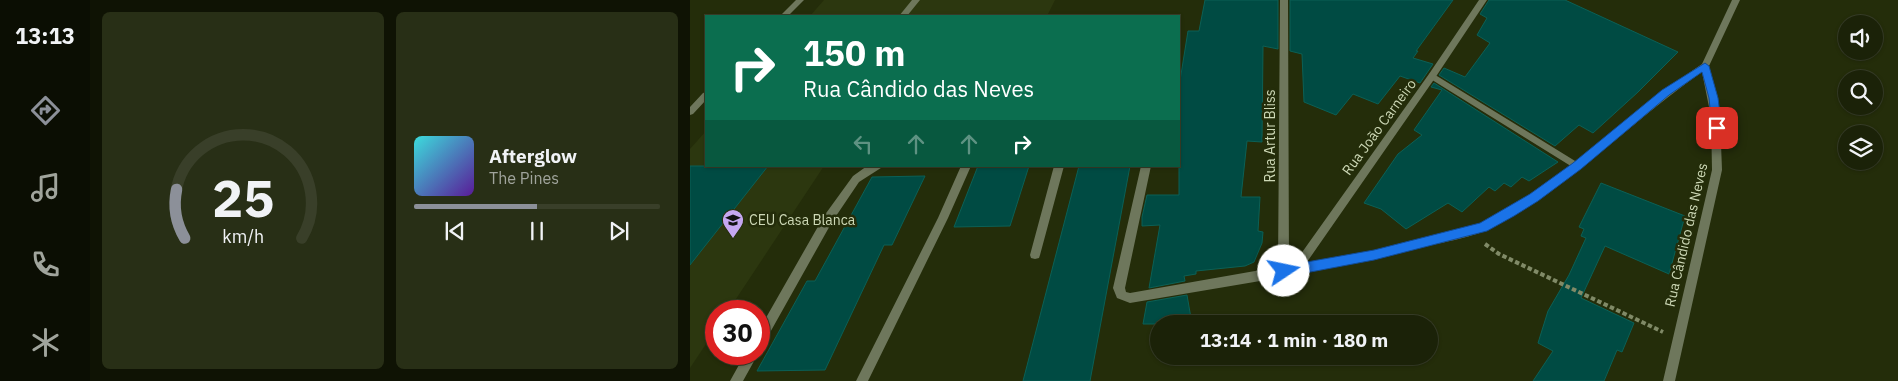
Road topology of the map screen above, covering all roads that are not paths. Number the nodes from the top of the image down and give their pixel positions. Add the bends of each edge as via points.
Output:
1 (800, 0) edge
2 (916, 0) edge
3 (1284, 0) edge
4 (1483, 0) edge
5 (1736, 0) edge
6 (785, 15) edge
7 (904, 15) edge
8 (1705, 66) junction
9 (1432, 76) junction
10 (705, 96) edge
11 (690, 112) edge
12 (1577, 166) junction
13 (876, 167) edge
14 (966, 167) edge
15 (1059, 167) edge
16 (1146, 167) edge
17 (1034, 255) dead end
18 (1296, 269) junction
19 (1284, 271) junction
20 (770, 322) edge
21 (745, 365) edge
22 (736, 381) edge
23 (862, 381) edge
24 (1669, 381) edge

1 - 6 street
2 - 7 street
3 - 19 street, Rua Artur Bliss
4 - 9 street, Rua João Carneiro
5 - 8 street
8 - 12 street via 1666,93
8 - 24 street, Rua Cândido das Neves via 1714,98 1717,170
9 - 12 street
9 - 18 street, Rua João Carneiro
10 - 11 street
12 - 18 street via 1526,203 1483,227 1374,255
13 - 20 street via 856,179 828,219
14 - 23 street
15 - 17 street
16 - 19 street via 1119,288 1121,295 1130,298
18 - 19 street
21 - 22 street

